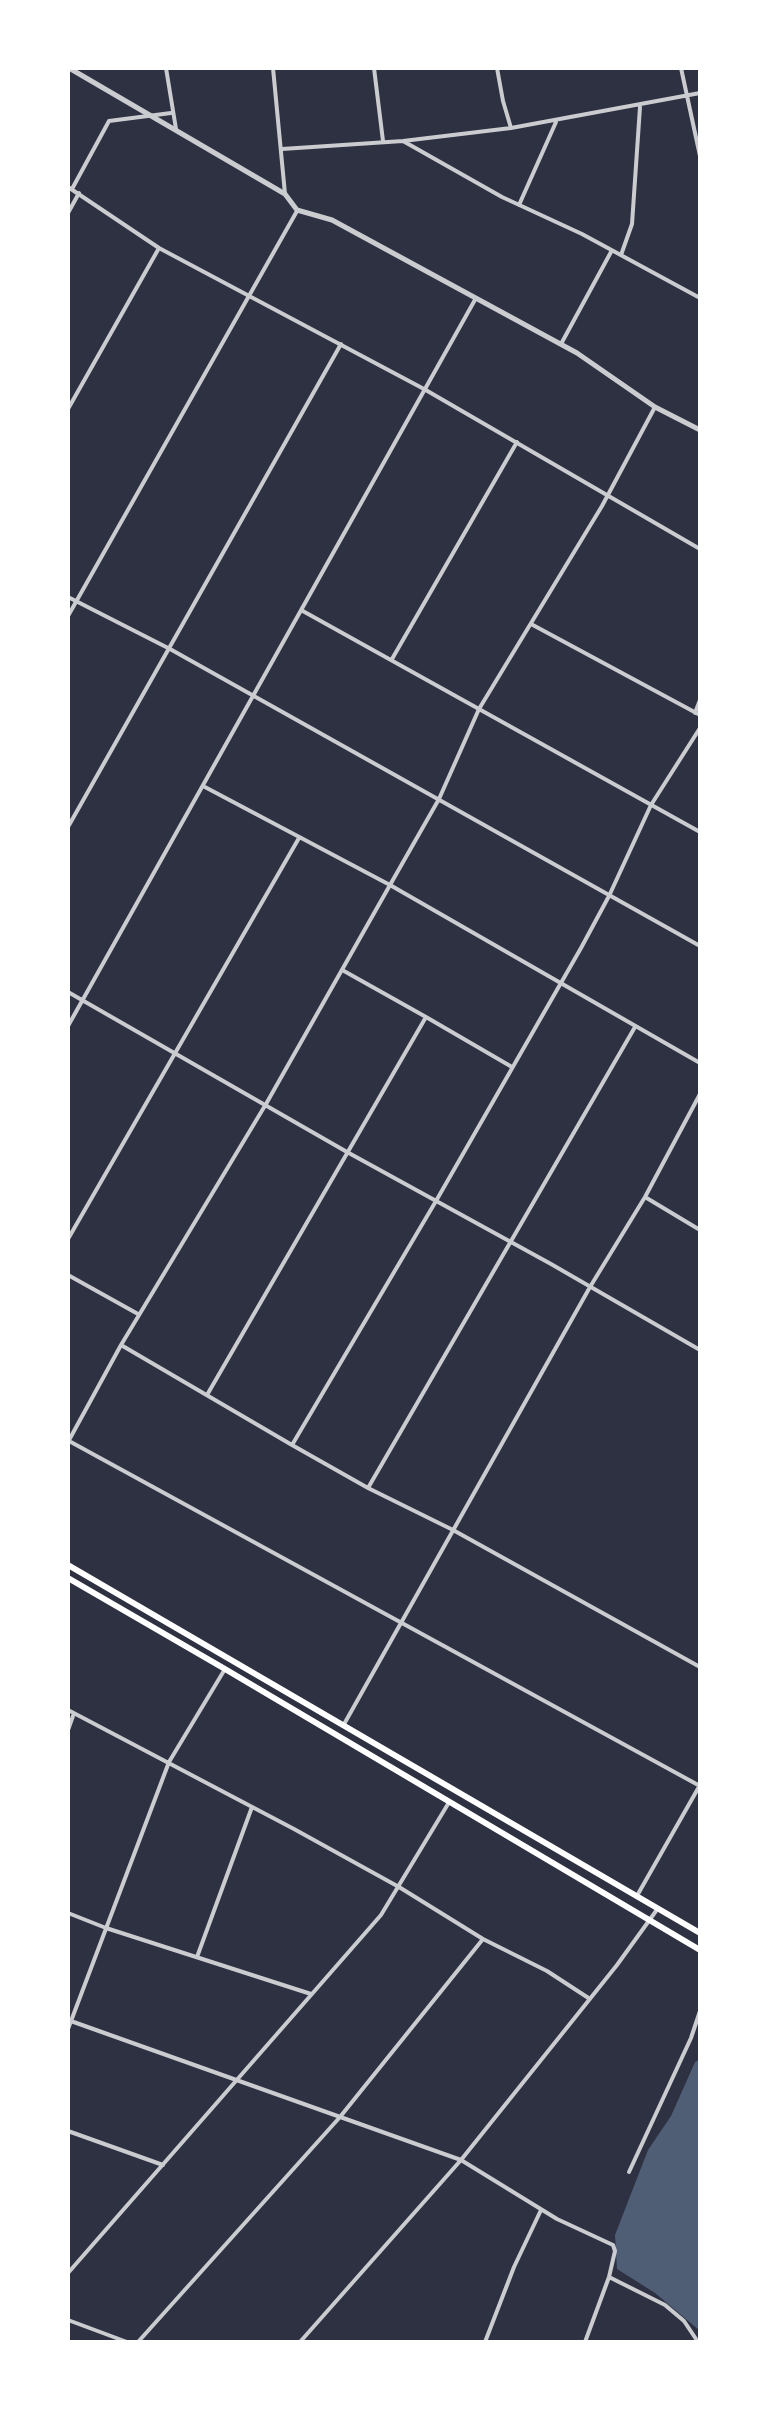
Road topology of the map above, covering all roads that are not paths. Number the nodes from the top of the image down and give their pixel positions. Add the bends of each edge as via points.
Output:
1 (166, 68) edge
2 (272, 68) edge
3 (374, 68) edge
4 (497, 68) edge
5 (680, 68) edge
6 (72, 69) edge
7 (68, 81) edge
8 (700, 92) edge
9 (688, 96) junction
10 (640, 105) junction
11 (172, 112) junction
12 (150, 114) junction
13 (557, 120) junction
14 (512, 128) junction
15 (176, 129) junction
16 (383, 141) junction
17 (404, 141) junction
18 (282, 149) junction
19 (700, 156) edge
20 (70, 188) edge
21 (79, 194) junction
22 (285, 194) junction
23 (520, 205) junction
24 (297, 210) junction
25 (68, 213) edge
26 (158, 248) junction
27 (612, 250) junction
28 (621, 255) junction
29 (249, 298) junction
30 (476, 298) junction
31 (700, 298) edge
32 (342, 343) junction
33 (561, 344) junction
34 (424, 388) junction
35 (654, 407) junction
36 (68, 410) edge
37 (700, 430) edge
38 (517, 441) junction
39 (608, 494) junction
40 (700, 548) edge
41 (68, 597) edge
42 (76, 600) junction
43 (301, 610) junction
44 (68, 616) edge
45 (531, 624) junction
46 (170, 649) junction
47 (392, 659) junction
48 (252, 696) junction
49 (700, 700) edge
50 (479, 709) junction
51 (698, 714) edge
52 (700, 728) edge
53 (202, 786) junction
54 (439, 799) junction
55 (651, 805) junction
56 (68, 828) edge
57 (700, 832) edge
58 (299, 838) junction
59 (390, 885) junction
60 (610, 896) junction
61 (700, 946) edge
62 (342, 970) junction
63 (561, 982) junction
64 (68, 992) edge
65 (82, 1000) junction
66 (426, 1017) junction
67 (68, 1026) edge
68 (635, 1027) junction
69 (176, 1054) junction
70 (700, 1063) edge
71 (513, 1068) junction
72 (700, 1094) edge
73 (266, 1104) junction
74 (347, 1152) junction
75 (645, 1198) junction
76 (436, 1201) junction
77 (700, 1230) edge
78 (68, 1239) edge
79 (511, 1242) junction
80 (68, 1275) edge
81 (590, 1287) junction
82 (140, 1314) junction
83 (121, 1345) junction
84 (700, 1350) edge
85 (207, 1396) junction
86 (68, 1441) edge
87 (292, 1445) junction
88 (368, 1488) junction
89 (453, 1530) junction
90 (68, 1565) edge
91 (68, 1578) edge
92 (400, 1622) junction
93 (700, 1667) edge
94 (225, 1668) junction
95 (68, 1710) edge
96 (74, 1714) junction
97 (343, 1726) junction
98 (68, 1730) edge
99 (169, 1762) junction
100 (700, 1786) edge
101 (449, 1803) junction
102 (252, 1807) junction
103 (400, 1887) junction
104 (636, 1896) junction
105 (658, 1909) junction
106 (68, 1913) edge
107 (650, 1921) junction
108 (106, 1928) junction
109 (700, 1933) edge
110 (484, 1939) junction
111 (700, 1950) edge
112 (196, 1957) junction
113 (312, 1994) junction
114 (590, 1998) junction
115 (700, 2011) edge
116 (69, 2020) edge
117 (68, 2029) edge
118 (238, 2080) junction
119 (340, 2117) junction
120 (68, 2132) edge
121 (461, 2160) junction
122 (162, 2165) junction
123 (629, 2172) dead end
124 (541, 2210) junction
125 (68, 2272) edge
126 (609, 2277) junction
127 (68, 2320) edge
128 (127, 2342) edge
129 (138, 2342) edge
130 (300, 2342) edge
131 (485, 2342) edge
132 (585, 2342) edge
133 (698, 2342) edge

1 - 11 street
2 - 18 street
3 - 16 street
4 - 14 street
5 - 9 street
6 - 7 street
6 - 12 street
8 - 9 street
9 - 10 street
9 - 19 street
10 - 13 street
10 - 28 street via 632,224
11 - 12 street
11 - 15 street
12 - 15 street
12 - 20 street via 108,121
13 - 14 street
13 - 23 street
14 - 17 street
15 - 22 street
16 - 17 street
16 - 18 street
17 - 23 street
18 - 22 street
20 - 21 street
21 - 25 street
21 - 26 street
22 - 24 street
23 - 27 street
24 - 29 street
24 - 30 street via 332,220
26 - 29 street
26 - 36 street
27 - 28 street
27 - 33 street
28 - 31 street
29 - 32 street
29 - 42 street
30 - 33 street
30 - 34 street
32 - 34 street
32 - 46 street
33 - 35 street
34 - 38 street
34 - 43 street
35 - 37 street
35 - 39 street
38 - 39 street
38 - 47 street
39 - 40 street
39 - 45 street
41 - 42 street
42 - 44 street
42 - 46 street
43 - 47 street
43 - 48 street
45 - 50 street
45 - 51 street
46 - 48 street
46 - 56 street
47 - 50 street
48 - 53 street
48 - 54 street
49 - 51 street
50 - 54 street
50 - 55 street
52 - 55 street
53 - 58 street
53 - 65 street
54 - 59 street
54 - 60 street
55 - 57 street
55 - 60 street
58 - 59 street
58 - 69 street
59 - 62 street
59 - 63 street
60 - 61 street
60 - 63 street
62 - 66 street
62 - 73 street
63 - 68 street
63 - 71 street
64 - 65 street
65 - 67 street
65 - 69 street
66 - 71 street
66 - 74 street
68 - 70 street
68 - 79 street
69 - 73 street
69 - 78 street
71 - 76 street
72 - 75 street
73 - 74 street
73 - 82 street
74 - 76 street
74 - 85 street
75 - 77 street
75 - 81 street
76 - 79 street
76 - 87 street
79 - 81 street
79 - 88 street
80 - 82 street
81 - 84 street
81 - 89 street
82 - 83 street
83 - 85 street
83 - 86 street
85 - 87 street
86 - 92 street
87 - 88 street
88 - 89 street
89 - 92 street
89 - 93 street
90 - 97 main road
91 - 94 main road
92 - 97 street
92 - 100 street
94 - 99 street
94 - 101 main road
95 - 96 street
96 - 98 street
96 - 99 street
97 - 104 main road
99 - 102 street
99 - 108 street
100 - 104 street
101 - 103 street
101 - 107 main road
102 - 103 street
102 - 112 street
103 - 110 street
103 - 113 street
104 - 105 main road
105 - 107 street
105 - 109 main road
106 - 108 street
107 - 111 main road
107 - 114 street
108 - 112 street
108 - 116 street
110 - 114 street
110 - 119 street
112 - 113 street
113 - 118 street
114 - 121 street
115 - 123 street
116 - 117 street
116 - 118 street
118 - 119 street
118 - 122 street
119 - 121 street
119 - 129 street
120 - 122 street
121 - 124 street
121 - 130 street
122 - 125 street
124 - 126 street via 613,2244
124 - 131 street
126 - 132 street
126 - 133 street via 664,2305
127 - 128 street

